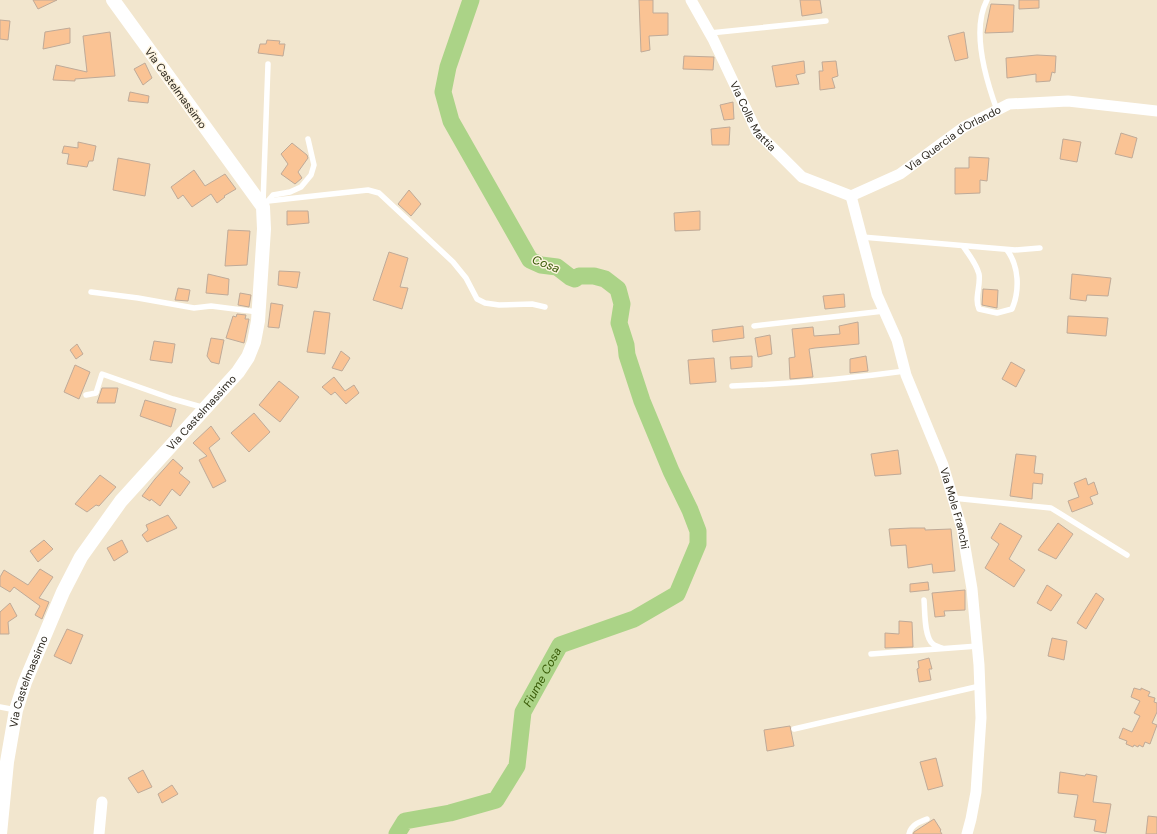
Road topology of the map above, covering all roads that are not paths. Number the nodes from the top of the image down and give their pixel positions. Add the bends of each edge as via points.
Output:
1 (113, 0) edge
2 (691, 0) edge
3 (987, 0) edge
4 (826, 21) dead end
5 (710, 33) junction
6 (268, 64) dead end
7 (997, 110) junction
8 (1157, 111) edge
9 (308, 139) dead end
10 (851, 196) junction
11 (266, 204) junction
12 (862, 237) junction
13 (963, 246) junction
14 (1040, 248) dead end
15 (1007, 250) junction
16 (91, 292) dead end
17 (545, 307) dead end
18 (884, 311) junction
19 (259, 312) junction
20 (754, 326) dead end
21 (905, 371) junction
22 (732, 386) dead end
23 (86, 395) dead end
24 (205, 408) junction
25 (953, 498) junction
26 (1127, 555) dead end
27 (924, 600) dead end
28 (978, 646) junction
29 (944, 649) junction
30 (871, 654) dead end
31 (980, 686) junction
32 (0, 707) edge
33 (16, 710) junction
34 (794, 729) dead end
35 (102, 802) dead end
36 (927, 819) dead end
37 (0, 834) edge
38 (99, 834) edge
39 (909, 834) edge
40 (966, 834) edge

1 - 11 street, Via Castelmassimo
2 - 5 street, Via Colle Mattia
3 - 7 lane via 980,19 981,40 988,83
4 - 5 lane
5 - 10 street, Via Colle Mattia via 757,132 802,177
6 - 11 lane
7 - 8 street, Via Quercia d'Orlando via 1009,104 1068,101
7 - 10 street, Via Quercia d'Orlando via 964,127 900,174
9 - 11 lane via 314,165 311,176 301,187 290,192 273,194
10 - 12 street, Via Mole Franchi
11 - 17 lane via 368,190 379,193 453,262 466,278 477,299 499,305 532,304
11 - 19 street, Via Castelmassimo
12 - 13 lane
12 - 18 street, Via Mole Franchi via 877,295
13 - 15 lane
13 - 15 lane via 979,275 979,309 997,312 1012,309 1018,288 1014,259
14 - 15 lane
16 - 19 lane via 194,308 211,306
18 - 20 lane
18 - 21 street, Via Mole Franchi
19 - 24 street, Via Castelmassimo via 254,342 248,357 238,372
21 - 22 lane via 852,378
21 - 25 street, Via Mole Franchi via 943,465
23 - 24 lane via 96,393 102,374
24 - 33 street, Via Castelmassimo via 121,501 81,557 63,592
25 - 26 lane via 1052,508
25 - 28 street, Via Mole Franchi via 962,529
27 - 29 lane via 929,640
28 - 29 lane
28 - 31 street, Via Mole Franchi
29 - 30 lane
31 - 34 lane
31 - 40 street, Via Mole Franchi via 981,718 976,792
32 - 33 lane
33 - 37 street, Via Castelmassimo via 7,762
35 - 38 street
36 - 39 lane via 911,828

